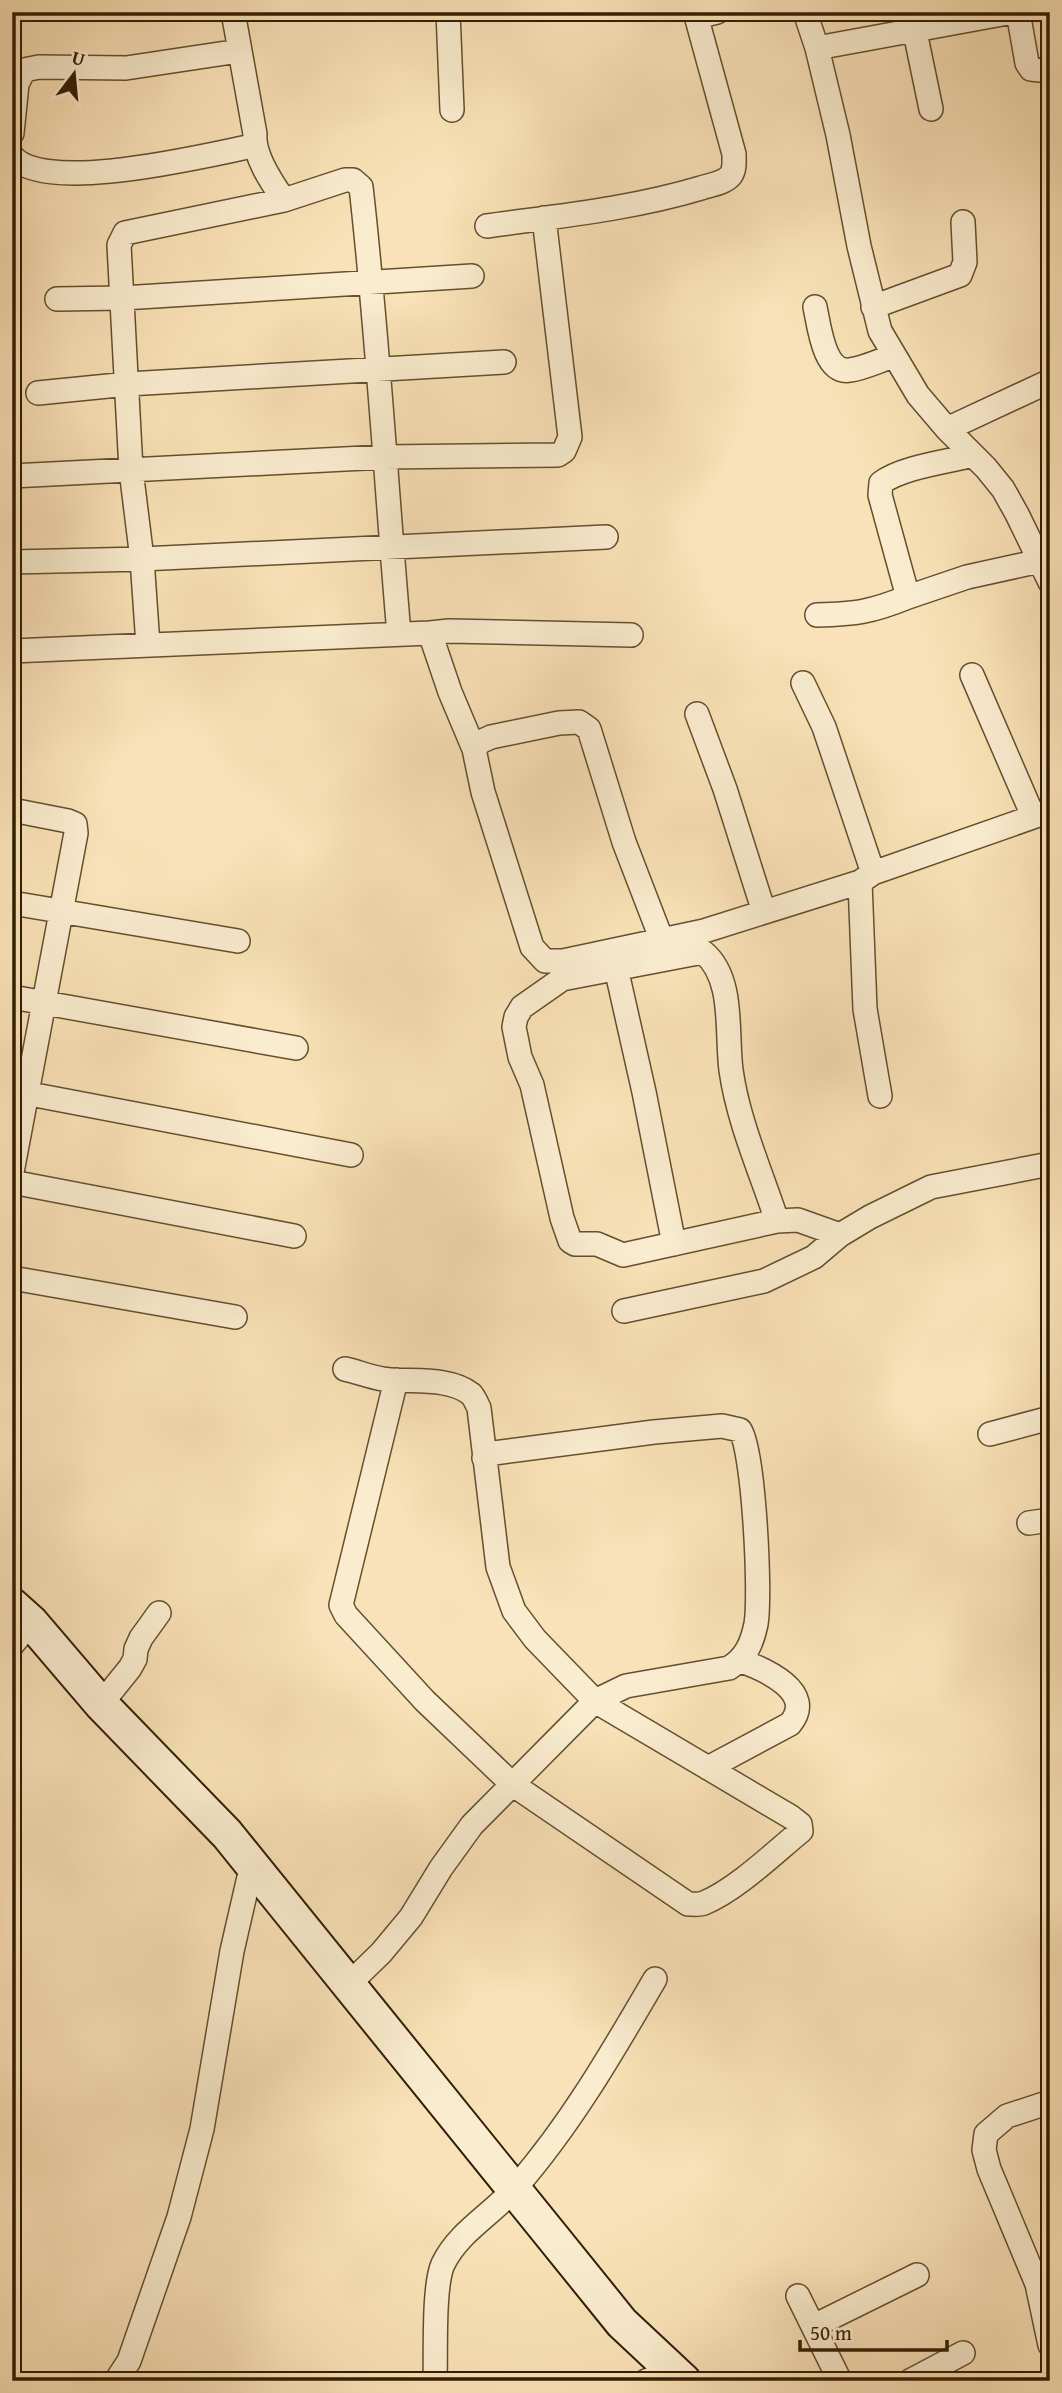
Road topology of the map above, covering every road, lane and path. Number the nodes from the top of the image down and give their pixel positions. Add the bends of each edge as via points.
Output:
1 (233, 12) edge
2 (448, 12) edge
3 (805, 12) edge
4 (1013, 12) edge
5 (1018, 12) edge
6 (703, 14) edge
7 (915, 32) junction
8 (817, 48) junction
9 (239, 51) junction
10 (1050, 71) edge
11 (931, 109) dead end
12 (452, 110) dead end
13 (12, 134) edge
14 (254, 143) junction
15 (14, 165) edge
16 (284, 200) junction
17 (544, 218) junction
18 (963, 222) dead end
19 (487, 226) dead end
20 (472, 276) dead end
21 (371, 281) junction
22 (124, 298) junction
23 (57, 299) dead end
24 (816, 307) dead end
25 (873, 307) junction
26 (894, 356) junction
27 (504, 362) dead end
28 (379, 369) junction
29 (1050, 381) edge
30 (128, 384) junction
31 (38, 393) dead end
32 (947, 429) junction
33 (973, 455) junction
34 (384, 457) junction
35 (131, 470) junction
36 (12, 476) edge
37 (606, 537) dead end
38 (391, 546) junction
39 (142, 559) junction
40 (1040, 561) junction
41 (12, 562) edge
42 (1050, 582) edge
43 (908, 597) junction
44 (817, 615) dead end
45 (430, 633) junction
46 (399, 634) junction
47 (631, 635) dead end
48 (148, 645) junction
49 (12, 651) edge
50 (972, 675) dead end
51 (803, 683) dead end
52 (697, 714) dead end
53 (474, 750) junction
54 (12, 810) edge
55 (1042, 813) edge
56 (866, 878) junction
57 (12, 903) edge
58 (62, 912) junction
59 (764, 912) junction
60 (661, 938) junction
61 (238, 940) dead end
62 (616, 968) junction
63 (12, 997) edge
64 (44, 1003) junction
65 (296, 1048) dead end
66 (20, 1092) edge
67 (880, 1096) dead end
68 (351, 1155) dead end
69 (1050, 1164) edge
70 (12, 1172) edge
71 (12, 1182) edge
72 (777, 1221) junction
73 (840, 1235) junction
74 (294, 1236) dead end
75 (674, 1244) junction
76 (12, 1278) edge
77 (624, 1311) dead end
78 (235, 1317) dead end
79 (345, 1368) dead end
80 (396, 1380) junction
81 (1050, 1418) edge
82 (990, 1434) dead end
83 (484, 1458) junction
84 (159, 1613) dead end
85 (18, 1624) edge
86 (741, 1661) junction
87 (594, 1701) junction
88 (101, 1703) junction
89 (708, 1768) junction
90 (512, 1784) junction
91 (253, 1864) junction
92 (655, 1979) dead end
93 (349, 1983) junction
94 (1050, 2102) edge
95 (515, 2189) junction
96 (917, 2275) dead end
97 (799, 2296) dead end
98 (814, 2326) junction
99 (1050, 2345) edge
100 (963, 2353) dead end
101 (667, 2377) edge
102 (116, 2381) edge
103 (435, 2381) edge
104 (840, 2381) edge
105 (910, 2381) edge

1 - 9 street
2 - 12 street
3 - 8 street
4 - 7 street
5 - 10 street via 1027,63 1031,69
6 - 17 street via 734,154 730,176 627,207
7 - 8 street
7 - 11 street
8 - 25 street
9 - 13 street via 126,68 38,66 24,70
9 - 14 street
14 - 15 street via 117,172 74,174
14 - 16 street
16 - 21 street via 345,180 361,187
16 - 22 street via 125,233 119,245
17 - 19 street
17 - 34 street via 570,437 564,451 558,455
18 - 25 street via 965,262 960,275
20 - 21 street
21 - 22 street
21 - 28 street
22 - 23 street
22 - 30 street
24 - 26 street via 827,354 840,370
25 - 26 street
26 - 32 street
27 - 28 street
28 - 30 street
28 - 34 street
29 - 32 street
30 - 31 street
30 - 35 street
32 - 33 street
33 - 40 street via 1003,489
33 - 43 street via 881,482 880,495
34 - 35 street
34 - 38 street
35 - 36 street
35 - 39 street
37 - 38 street
38 - 39 street
38 - 46 street
39 - 41 street
39 - 48 street
40 - 42 street
40 - 43 street via 967,577
43 - 44 street via 860,614
45 - 46 street
45 - 47 street
45 - 53 street
46 - 48 street
48 - 49 street
50 - 55 street
51 - 56 street via 824,727
52 - 59 street
53 - 60 street via 533,947 545,961 563,961
53 - 60 street via 491,737 559,723 579,722 589,729 624,842
54 - 58 street via 75,824
55 - 56 street
56 - 59 street
56 - 67 street via 865,1009
57 - 58 street
58 - 61 street
58 - 64 street
59 - 60 street via 704,931
62 - 72 street via 703,952 715,962 726,999 731,1072
62 - 75 street
62 - 75 street via 562,979 522,1007 514,1027 520,1057 532,1085 570,1241 597,1244 623,1255
63 - 64 street
64 - 65 street
64 - 66 street
66 - 68 street
66 - 70 street
69 - 73 street via 931,1188
71 - 74 street
72 - 73 street via 798,1220
72 - 75 street
73 - 77 street via 814,1257 764,1281
76 - 78 street
79 - 80 street
80 - 83 street via 440,1383 472,1395 479,1408
80 - 90 street via 341,1605 357,1630
81 - 82 street
83 - 86 street via 654,1432 722,1426 740,1430 748,1461 759,1579 755,1627
83 - 87 street via 498,1567 514,1611
84 - 88 street via 141,1638 130,1668
85 - 88 street
86 - 87 street via 700,1675 626,1686
86 - 89 street via 765,1669 785,1685 796,1698 797,1717
87 - 89 street
87 - 90 street
88 - 91 street
89 - 90 street via 791,1817 801,1831 702,1904 688,1904
90 - 93 street via 472,1825 382,1953
91 - 93 street
91 - 102 street via 232,1951 202,2129 179,2217 129,2361
92 - 95 street via 605,2065
93 - 95 street
94 - 99 street via 1007,2116 986,2134 984,2150 1037,2284
95 - 101 street
95 - 103 street via 453,2246 441,2267
96 - 98 street
97 - 98 street
98 - 104 street
100 - 105 street

